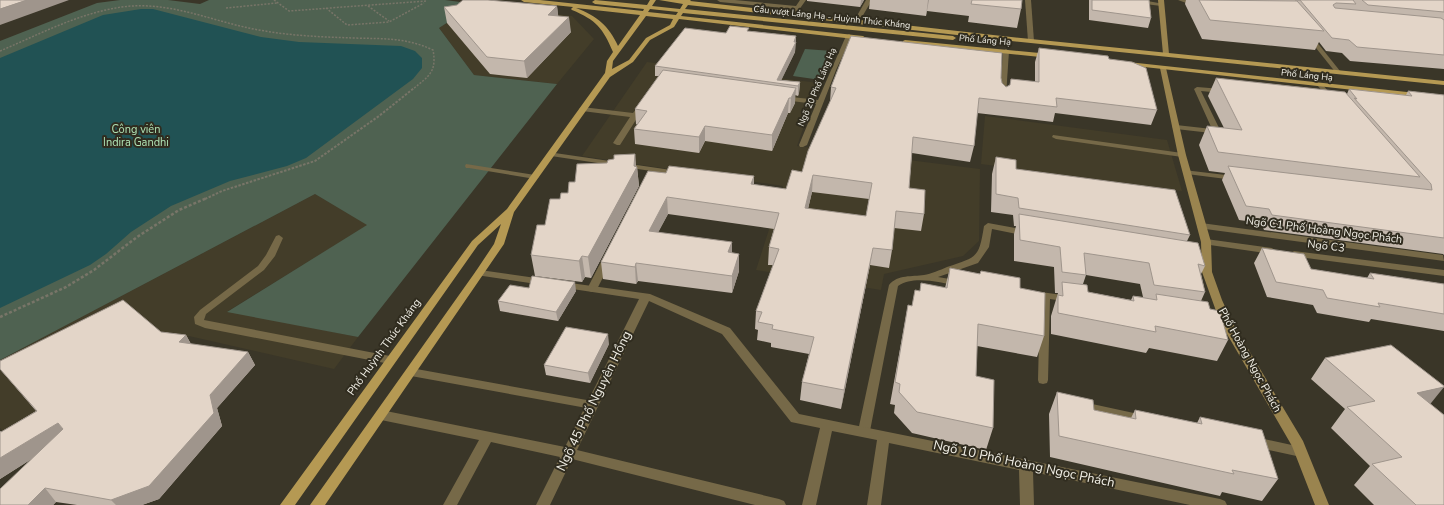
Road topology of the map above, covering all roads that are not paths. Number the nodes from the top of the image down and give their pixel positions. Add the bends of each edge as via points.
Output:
1 (524, 0) edge
2 (579, 0) edge
3 (594, 0) edge
4 (653, 0) edge
5 (662, 0) edge
6 (720, 0) edge
7 (803, 0) edge
8 (869, 0) edge
9 (1028, 0) edge
10 (1128, 0) edge
11 (1181, 0) edge
12 (687, 1) edge
13 (1161, 2) edge
14 (561, 4) junction
15 (727, 7) junction
16 (1203, 7) edge
17 (587, 8) junction
18 (797, 8) junction
19 (644, 14) junction
20 (793, 14) junction
21 (677, 18) junction
22 (857, 21) junction
23 (717, 22) junction
24 (1307, 34) edge
25 (849, 36) junction
26 (940, 37) junction
27 (1002, 38) junction
28 (872, 39) edge
29 (894, 41) edge
30 (1031, 41) junction
31 (1006, 51) junction
32 (617, 52) junction
33 (1166, 54) junction
34 (1061, 57) edge
35 (1124, 64) edge
36 (1163, 68) junction
37 (1338, 72) junction
38 (608, 74) junction
39 (1444, 83) edge
40 (1305, 84) junction
41 (1320, 85) junction
42 (1311, 91) edge
43 (1227, 92) edge
44 (774, 96) edge
45 (647, 98) edge
46 (1003, 98) edge
47 (1444, 98) edge
48 (820, 102) junction
49 (1337, 106) edge
50 (582, 109) junction
51 (635, 115) junction
52 (1176, 127) junction
53 (1056, 136) dead end
54 (617, 144) dead end
55 (803, 145) dead end
56 (551, 154) junction
57 (1182, 155) junction
58 (469, 166) dead end
59 (1187, 172) junction
60 (684, 174) edge
61 (535, 177) junction
62 (1241, 179) edge
63 (510, 211) junction
64 (1201, 226) junction
65 (1036, 234) edge
66 (280, 238) dead end
67 (1206, 242) junction
68 (610, 254) edge
69 (1443, 258) edge
70 (1444, 273) edge
71 (480, 274) junction
72 (923, 279) junction
73 (968, 285) edge
74 (592, 289) junction
75 (1022, 292) edge
76 (646, 296) junction
77 (1045, 296) junction
78 (1076, 300) edge
79 (1213, 320) edge
80 (1226, 322) junction
81 (390, 360) junction
82 (411, 372) junction
83 (1043, 380) dead end
84 (1073, 404) edge
85 (592, 405) junction
86 (381, 415) junction
87 (1158, 422) edge
88 (827, 424) junction
89 (864, 432) junction
90 (884, 435) junction
91 (488, 436) junction
92 (1242, 440) edge
93 (1301, 452) junction
94 (569, 453) junction
95 (1026, 465) junction
96 (1182, 501) edge
97 (287, 505) edge
98 (317, 505) edge
99 (450, 505) edge
100 (543, 505) edge
101 (779, 505) edge
102 (809, 505) edge
103 (874, 505) edge
104 (1027, 505) edge
105 (1220, 505) edge
106 (1322, 505) edge

1 - 14 main road
2 - 26 main road, Cầu vượt Láng Hạ - Huỳnh Thúc Kháng
3 - 17 main road
4 - 19 main road, Phố Huỳnh Thúc Kháng
5 - 12 main road, Phố Láng Hạ
6 - 18 lane
7 - 18 lane
8 - 22 lane
9 - 30 lane
10 - 13 lane
11 - 16 lane
12 - 15 main road, Phố Láng Hạ
12 - 21 main road, Phố Huỳnh Thúc Kháng
13 - 33 street
14 - 17 main road
14 - 32 main road via 600,22 608,32
15 - 20 main road, Phố Láng Hạ
15 - 23 main road
17 - 19 main road
18 - 20 lane
19 - 21 main road
19 - 32 main road, Phố Huỳnh Thúc Kháng
20 - 22 main road, Phố Láng Hạ
21 - 23 main road
21 - 38 main road, Phố Huỳnh Thúc Kháng via 672,26 648,39 631,61
22 - 27 main road, Phố Láng Hạ
23 - 25 main road
24 - 37 lane
25 - 28 main road
25 - 48 lane, Ngõ 20 Phố Láng Hạ
26 - 27 main road, Cầu vượt Láng Hạ - Huỳnh Thúc Kháng
26 - 31 main road, Cầu vượt Láng Hạ - Huỳnh Thúc Kháng
27 - 30 main road, Phố Láng Hạ
29 - 31 main road, Phố Láng Hạ
30 - 33 main road, Phố Láng Hạ
31 - 34 main road, Phố Láng Hạ
31 - 46 lane
32 - 38 main road, Phố Huỳnh Thúc Kháng via 610,61
33 - 37 main road, Phố Láng Hạ
35 - 36 main road, Phố Láng Hạ
36 - 40 main road, Phố Láng Hạ
36 - 52 street, Phố Hoàng Ngọc Phách
37 - 39 main road, Phố Láng Hạ
38 - 50 main road, Phố Huỳnh Thúc Kháng
40 - 41 main road, Phố Láng Hạ
40 - 42 lane
41 - 47 main road, Phố Láng Hạ
41 - 49 lane
43 - 52 lane via 1197,89 1216,132
44 - 48 lane
45 - 51 lane
48 - 55 lane, Ngõ 20 Phố Láng Hạ
50 - 51 lane
50 - 56 main road, Phố Huỳnh Thúc Kháng
51 - 54 lane
52 - 57 street, Phố Hoàng Ngọc Phách
53 - 57 lane
56 - 60 lane via 651,173
56 - 61 main road, Phố Huỳnh Thúc Kháng
57 - 59 street, Phố Hoàng Ngọc Phách
58 - 61 lane
59 - 62 lane
59 - 64 street, Phố Hoàng Ngọc Phách
61 - 63 main road, Phố Huỳnh Thúc Kháng
63 - 71 main road, Phố Huỳnh Thúc Kháng via 499,244
63 - 81 main road, Phố Huỳnh Thúc Kháng via 475,244
64 - 67 street, Phố Hoàng Ngọc Phách
64 - 69 lane, Ngõ C1 Phố Hoàng Ngọc Phách
65 - 72 lane via 988,226 985,248 975,261
66 - 81 lane via 261,268 203,312 199,322
67 - 70 lane, Ngõ C3
67 - 80 street, Phố Hoàng Ngọc Phách via 1203,261
68 - 74 lane
71 - 74 street, Ngõ 10 Phố Hoàng Ngọc Phách
71 - 82 main road, Phố Huỳnh Thúc Kháng
72 - 73 lane
72 - 89 lane via 908,278 897,281 894,285
74 - 76 street, Ngõ 10 Phố Hoàng Ngọc Phách
75 - 77 lane
76 - 85 street, Ngõ 45 Phố Nguyên Hồng
76 - 88 street, Ngõ 10 Phố Hoàng Ngọc Phách via 726,331 795,418
77 - 78 lane
77 - 83 lane
79 - 80 lane
80 - 93 street, Phố Hoàng Ngọc Phách
81 - 97 main road, Phố Huỳnh Thúc Kháng
82 - 85 lane
82 - 86 main road, Phố Huỳnh Thúc Kháng
84 - 87 lane
85 - 94 street, Ngõ 45 Phố Nguyên Hồng
86 - 91 street
86 - 98 main road, Phố Huỳnh Thúc Kháng
88 - 89 street, Ngõ 10 Phố Hoàng Ngọc Phách
88 - 102 street
89 - 90 street, Ngõ 10 Phố Hoàng Ngọc Phách
90 - 95 street, Ngõ 10 Phố Hoàng Ngọc Phách
90 - 103 street
91 - 94 street
91 - 99 street
92 - 93 lane
93 - 106 street, Phố Hoàng Ngọc Phách
94 - 100 street, Ngõ 45 Phố Nguyên Hồng
94 - 101 street
95 - 96 street, Ngõ 10 Phố Hoàng Ngọc Phách
95 - 104 street
96 - 105 street, Ngõ 10 Phố Hoàng Ngọc Phách

